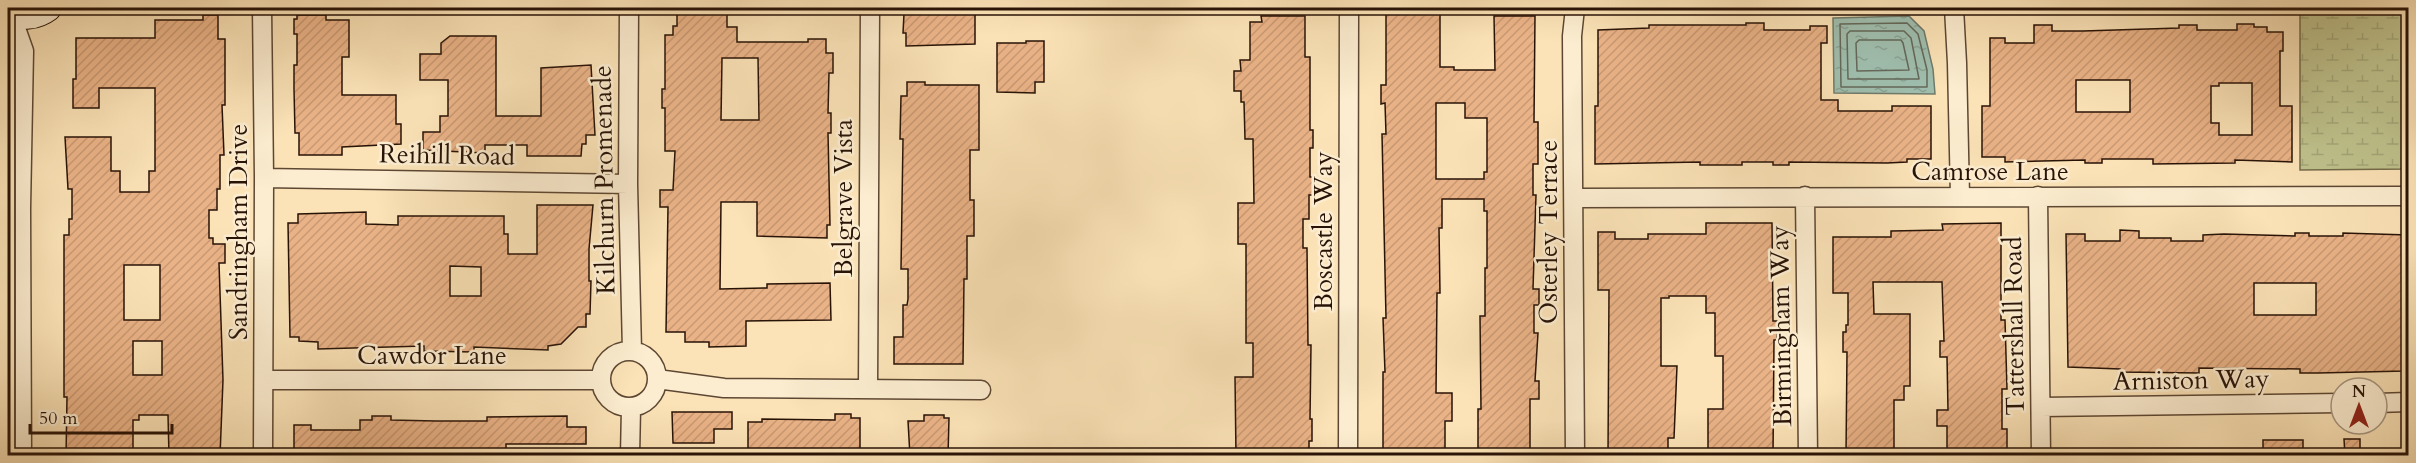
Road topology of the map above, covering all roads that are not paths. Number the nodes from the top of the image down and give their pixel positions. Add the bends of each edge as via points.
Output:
1 (262, 8) edge
2 (629, 8) edge
3 (870, 8) edge
4 (1349, 8) edge
5 (1575, 8) edge
6 (1945, 8) edge
7 (1954, 8) edge
8 (45, 10) edge
9 (9, 13) edge
10 (24, 51) junction
11 (264, 178) junction
12 (628, 184) junction
13 (1805, 196) junction
14 (1960, 196) junction
15 (2038, 196) junction
16 (2406, 196) dead end
17 (1574, 198) junction
18 (14, 208) edge
19 (632, 351) junction
20 (657, 379) junction
21 (264, 380) junction
22 (600, 380) junction
23 (868, 389) junction
24 (981, 390) dead end
25 (2409, 402) edge
26 (2329, 403) edge
27 (2389, 403) edge
28 (2041, 407) junction
29 (631, 408) junction
30 (22, 456) edge
31 (263, 456) edge
32 (630, 456) edge
33 (1348, 456) edge
34 (1575, 456) edge
35 (1808, 456) edge
36 (2042, 456) edge

1 - 11 street, Sandringham Drive
2 - 12 street, Kilchurn Promenade
3 - 23 street, Belgrave Vista
4 - 33 street, Boscastle Way
5 - 17 street, Osterley Terrace
6 - 7 street
7 - 14 street
8 - 9 main road via 33,15
8 - 10 street
9 - 10 street
10 - 18 street
11 - 12 street, Reihill Road
11 - 21 street, Sandringham Drive
12 - 19 street, Kilchurn Promenade
13 - 14 street, Camrose Lane
13 - 17 street, Camrose Lane
13 - 35 street, Birmingham Way
14 - 15 street, Camrose Lane
15 - 16 street, Camrose Lane
15 - 28 street, Tattershall Road
17 - 34 street, Osterley Terrace
18 - 30 street
19 - 20 street via 650,360
19 - 22 street via 613,355
20 - 23 street via 724,388
20 - 29 street via 651,397
21 - 22 street, Cawdor Lane
21 - 31 street, Sandringham Drive
22 - 29 street via 612,402
23 - 24 street
25 - 27 street
26 - 28 street, Arniston Way
28 - 36 street, Tattershall Road
29 - 32 street

